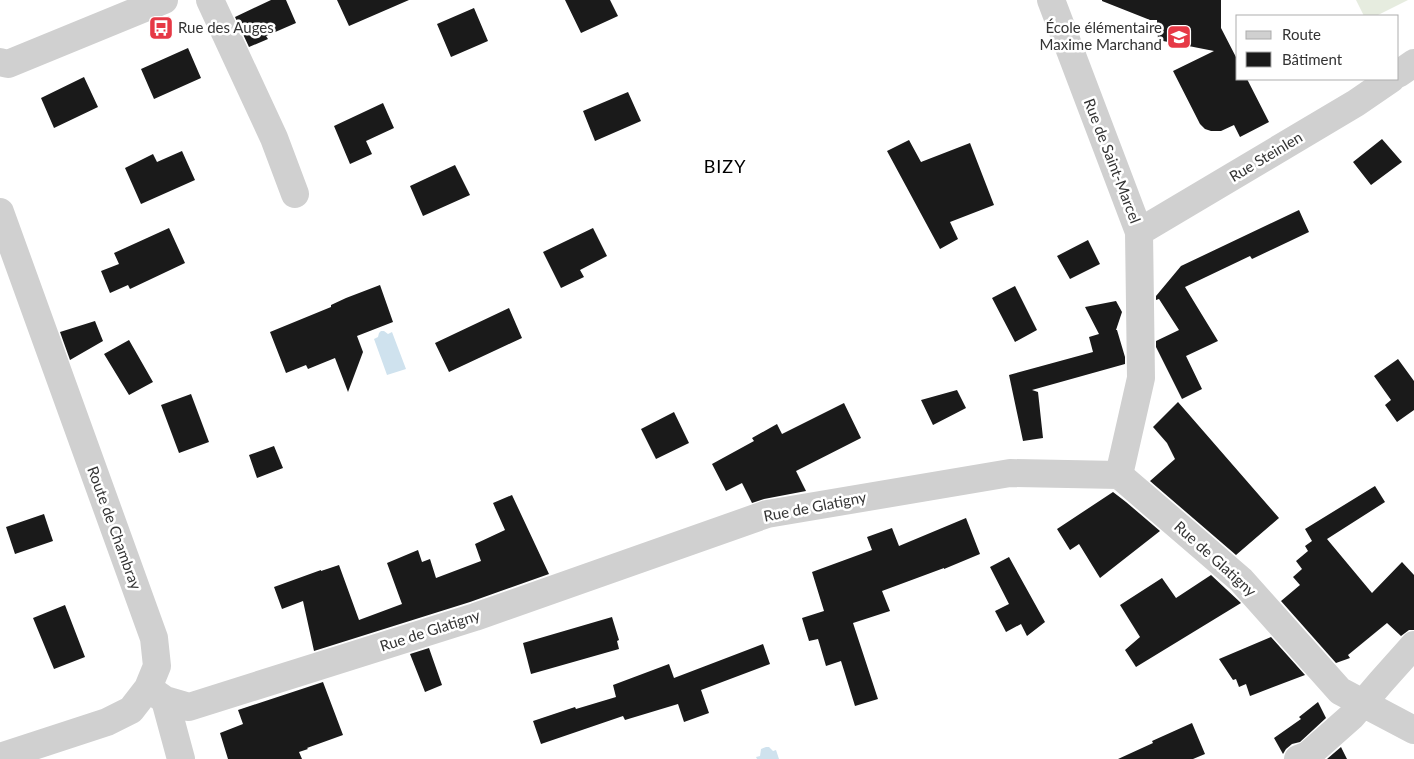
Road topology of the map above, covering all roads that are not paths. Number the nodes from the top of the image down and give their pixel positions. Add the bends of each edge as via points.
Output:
1 (164, 0) edge
2 (210, 0) edge
3 (1051, 0) edge
4 (0, 62) edge
5 (1414, 63) edge
6 (1399, 73) edge
7 (1390, 80) edge
8 (295, 194) dead end
9 (0, 212) edge
10 (1139, 232) junction
11 (1119, 475) junction
12 (1414, 645) edge
13 (156, 694) junction
14 (1364, 702) junction
15 (1414, 730) edge
16 (0, 757) edge
17 (181, 759) edge
18 (1298, 759) edge

1 - 4 street via 8,64
2 - 8 street via 274,138
3 - 10 street, Rue de Saint-Marcel
5 - 6 street
7 - 10 street, Rue Steinlen
9 - 13 street, Route de Chambray via 154,638
10 - 11 street, Rue de Saint-Marcel via 1141,378
11 - 13 street, Rue de Glatigny via 1010,473 767,514 475,617 189,707
11 - 14 street, Rue de Glatigny via 1241,580 1340,691
12 - 14 street
13 - 16 street, Route de Chambray via 107,722
13 - 17 street
14 - 15 street, Rue de Glatigny
14 - 18 street via 1308,755

